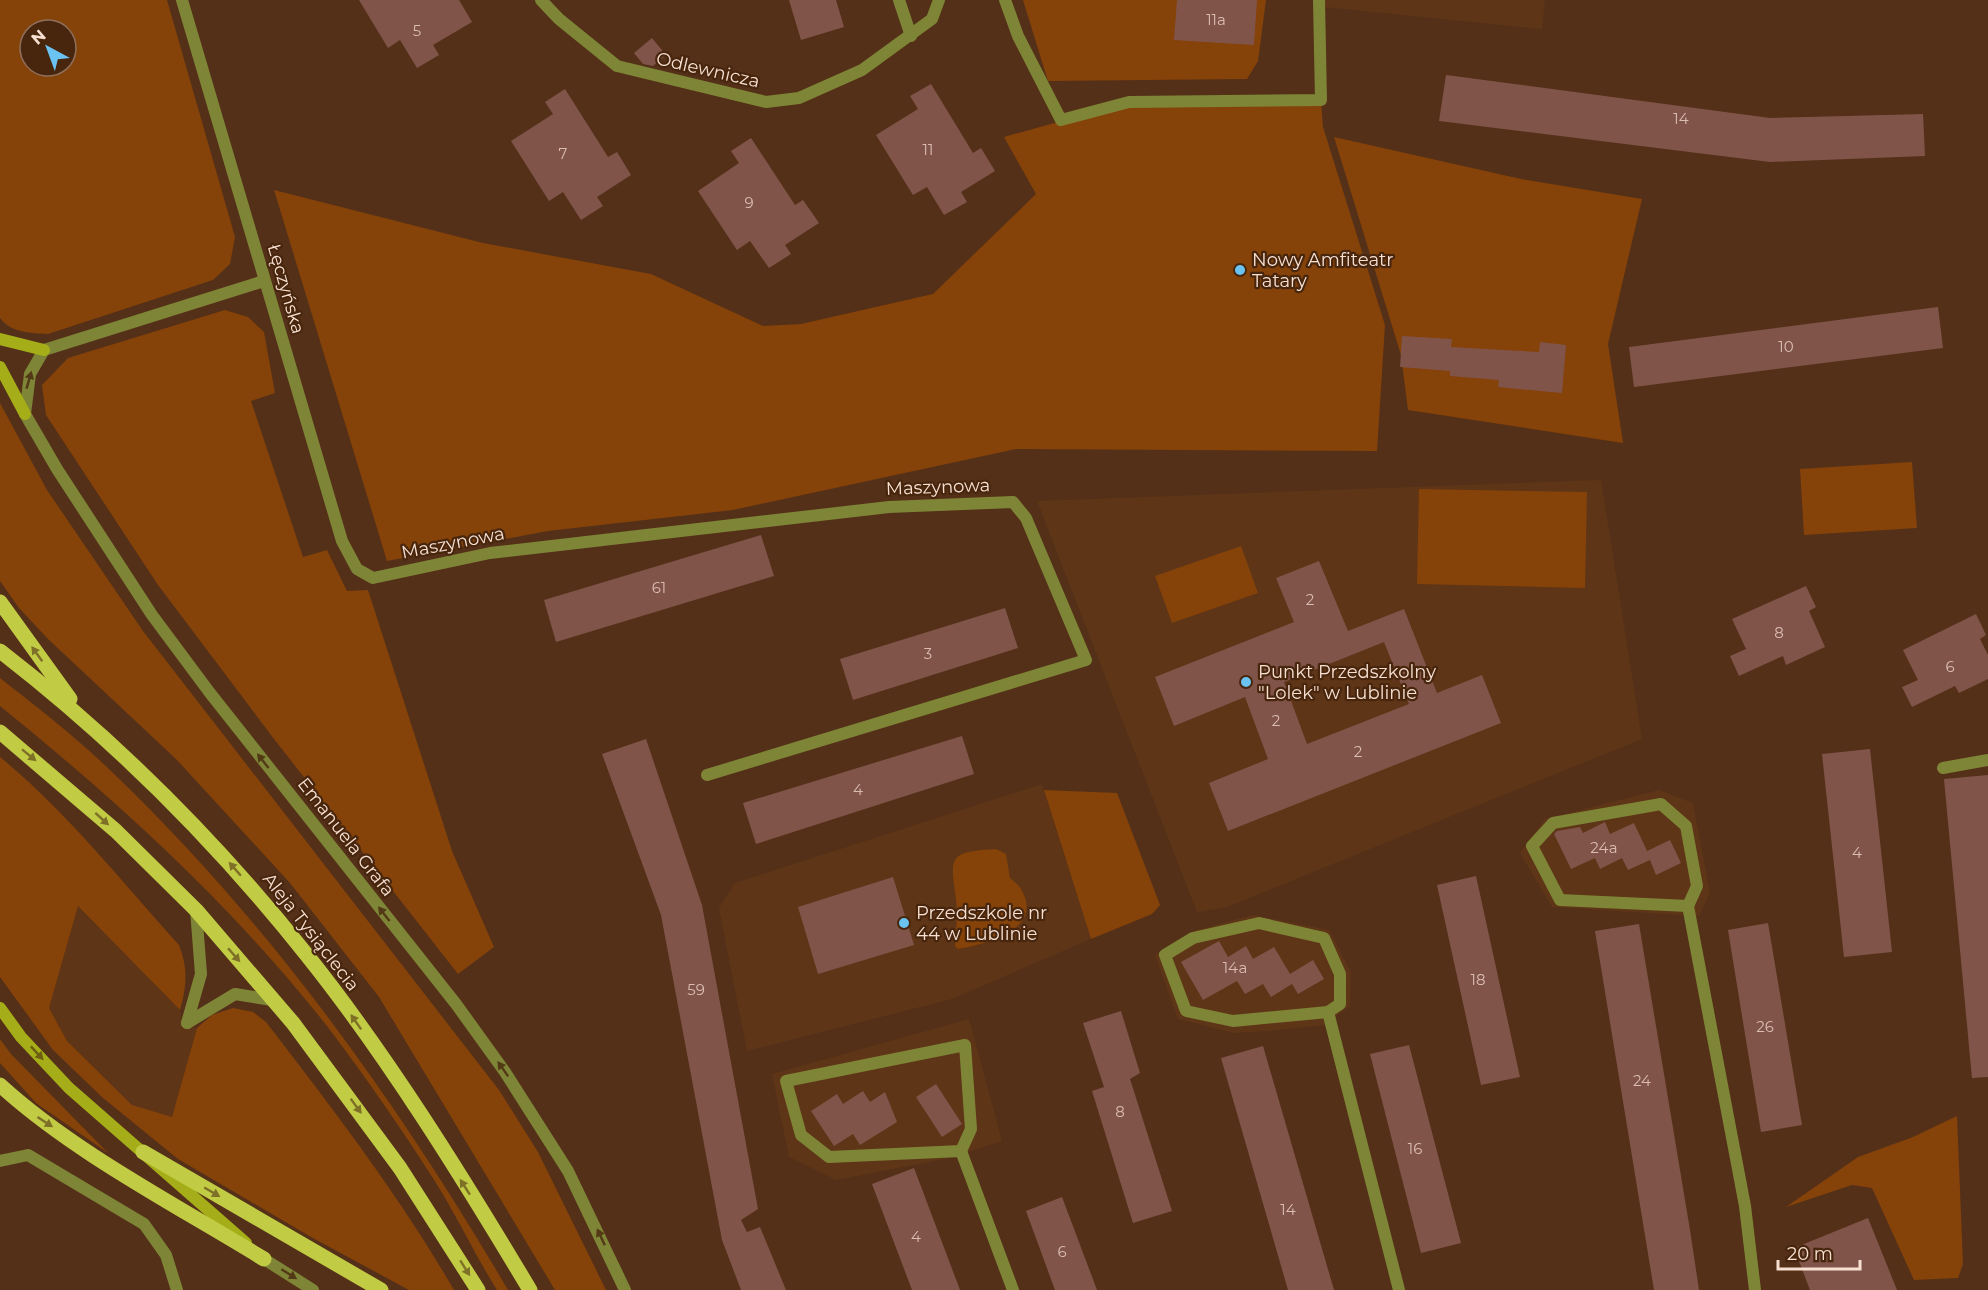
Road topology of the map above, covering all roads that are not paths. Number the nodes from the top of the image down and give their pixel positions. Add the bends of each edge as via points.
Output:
1 (182, 0) edge
2 (541, 0) edge
3 (899, 0) edge
4 (939, 0) edge
5 (1005, 0) edge
6 (1318, 0) edge
7 (911, 36) junction
8 (264, 281) junction
9 (0, 339) edge
10 (44, 350) junction
11 (0, 367) edge
12 (25, 414) junction
13 (372, 578) joint
14 (0, 602) edge
15 (0, 651) edge
16 (84, 719) junction
17 (0, 732) edge
18 (1988, 759) edge
19 (1943, 768) dead end
20 (707, 775) dead end
21 (1688, 906) junction
22 (196, 910) junction
23 (272, 1000) junction
24 (0, 1008) edge
25 (1328, 1012) junction
26 (0, 1084) edge
27 (961, 1151) junction
28 (143, 1152) junction
29 (0, 1161) edge
30 (264, 1259) junction
31 (177, 1290) edge
32 (314, 1290) edge
33 (381, 1290) edge
34 (478, 1290) edge
35 (530, 1290) edge
36 (625, 1290) edge
37 (1014, 1290) edge
38 (1399, 1290) edge
39 (1755, 1290) edge

1 - 8 street, Łęczyńska
2 - 7 street, Odlewnicza via 617,66 766,102 799,98 862,70
3 - 7 street
4 - 7 street, Odlewnicza via 932,19
5 - 6 street via 1018,36 1061,120 1129,102 1321,100
8 - 10 street
8 - 13 street, Łęczyńska via 342,541 357,569
9 - 10 main road
12 -> 10 street via 30,374
11 - 12 main road
36 -> 12 street, Emanuela Grafa via 568,1171 505,1072 152,615 98,536
13 - 20 street, Maszynowa via 490,553 889,507 1012,502 1026,518 1086,660
16 -> 14 main road
15 - 16 main road, Aleja Tysiąclecia
35 -> 16 main road, Aleja Tysiąclecia via 390,1069 307,955 223,856
17 -> 22 main road via 116,831
18 - 19 street
21 - 21 street via 1560,900 1532,846 1553,823 1661,804 1686,826 1697,886
21 - 39 street via 1745,1206
22 -> 23 main road
22 - 23 street via 201,974 187,1023 235,994
23 -> 34 main road via 336,1079 400,1168
24 -> 28 main road via 21,1037 69,1088
25 - 25 street via 1233,1021 1186,1011 1165,956 1193,938 1259,923 1324,938 1340,974 1340,1004
25 - 38 street
26 -> 30 main road via 32,1114
27 - 27 street via 829,1157 801,1136 786,1081 965,1046 971,1129
27 - 37 street
28 - 30 main road
28 -> 33 main road
29 - 31 street via 28,1155 144,1224 166,1255
30 -> 32 street

